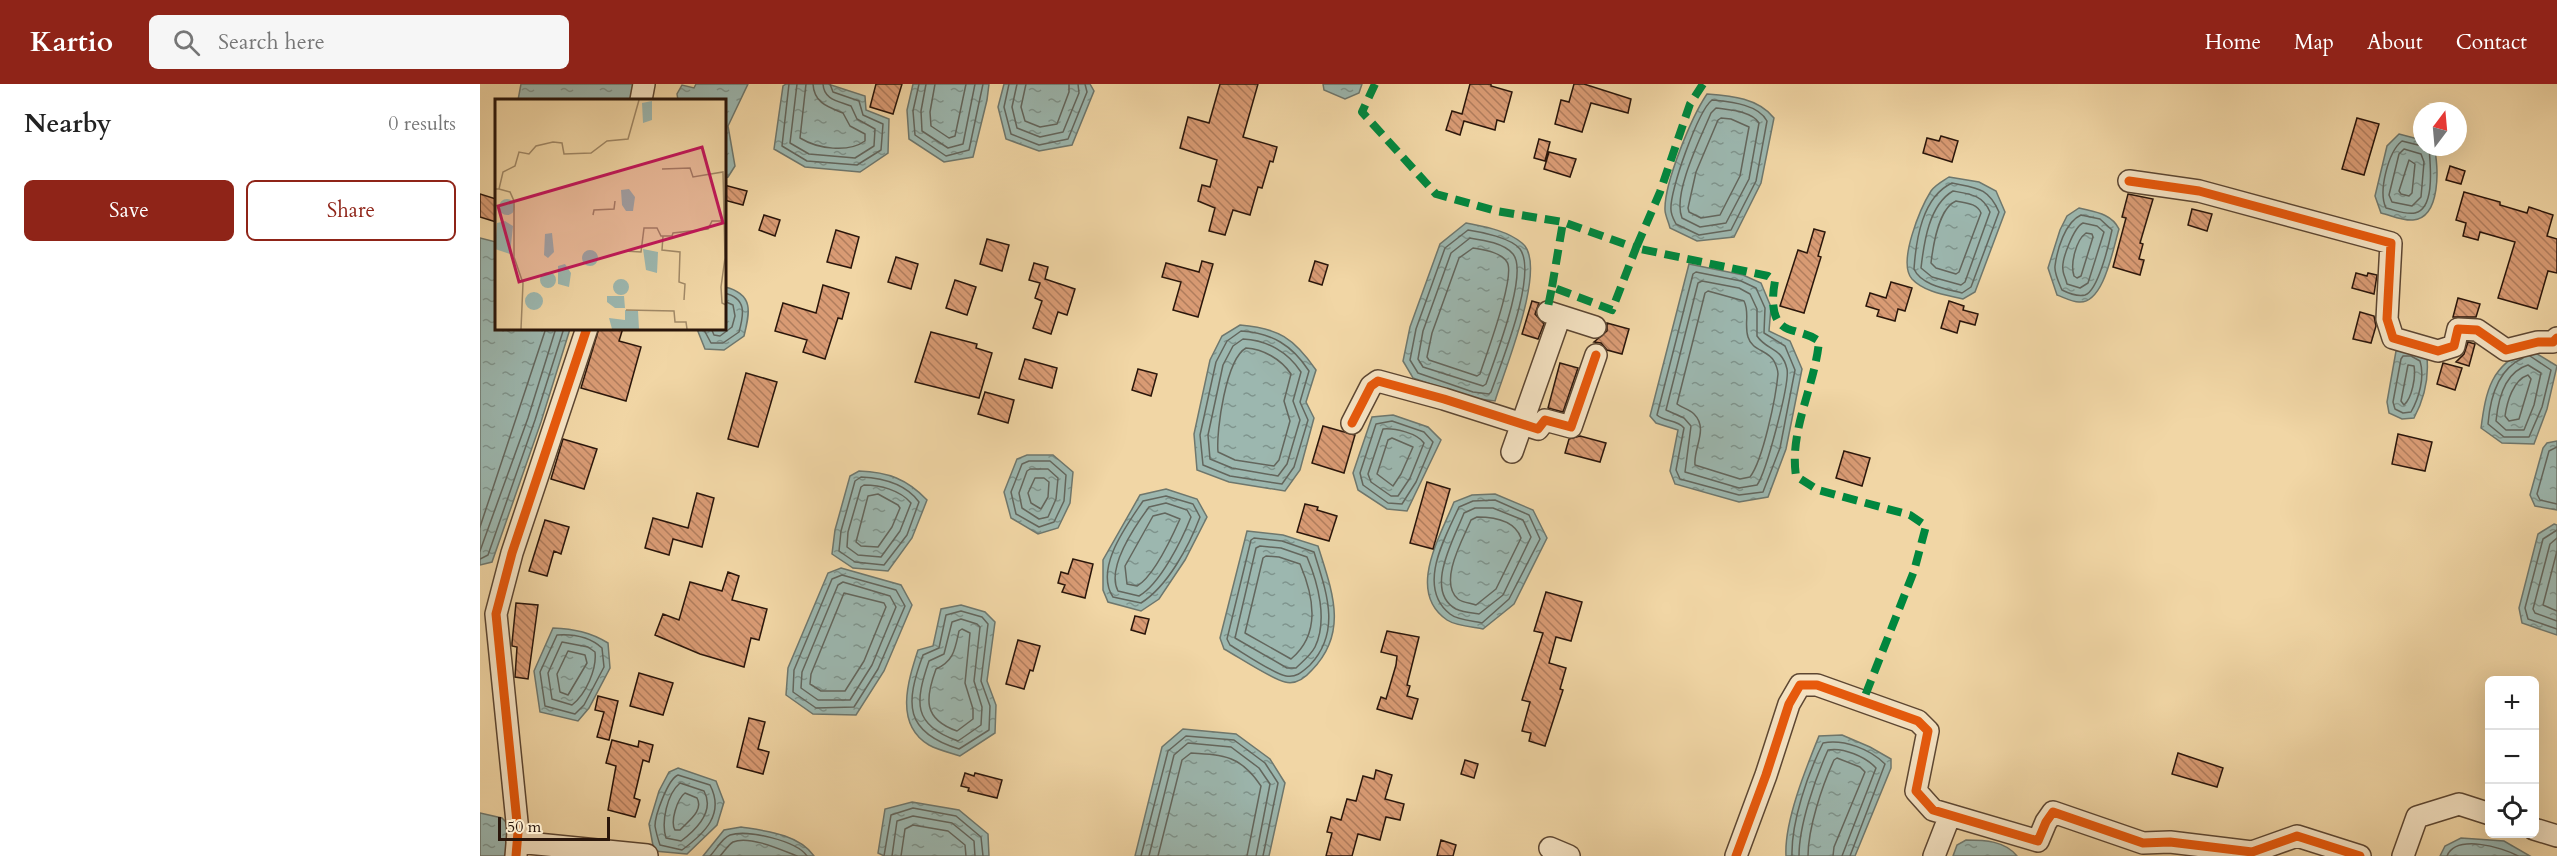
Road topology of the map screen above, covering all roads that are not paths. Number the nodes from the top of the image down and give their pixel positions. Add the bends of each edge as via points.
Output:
1 (644, 84) edge
2 (641, 99) edge
3 (2129, 182) dead end
4 (1595, 327) dead end
5 (586, 330) edge
6 (2557, 338) edge
7 (1596, 355) dead end
8 (1352, 423) dead end
9 (1521, 425) junction
10 (1512, 452) dead end
11 (2485, 812) edge
12 (1950, 815) junction
13 (2539, 830) edge
14 (2557, 836) edge
15 (517, 849) edge
16 (647, 855) edge
17 (1736, 856) edge
18 (1934, 856) edge
19 (2360, 856) edge
20 (2403, 856) edge

1 - 2 street
3 - 6 street via 2199,191 2391,243 2387,320 2393,338 2438,351 2454,346 2458,329 2477,330 2506,350
4 - 9 street via 1554,314
5 - 15 street via 512,553 496,614
7 - 9 street via 1571,427 1545,420 1538,429
8 - 9 street via 1371,386 1378,381
9 - 10 street
11 - 20 street via 2459,804 2417,817
12 - 17 street via 1933,810 1916,791 1928,731 1918,721 1817,686 1800,685 1788,704
12 - 18 street
12 - 19 street via 2038,841 2053,812 2143,843 2170,842 2252,852 2297,836
13 - 14 street
15 - 16 street

